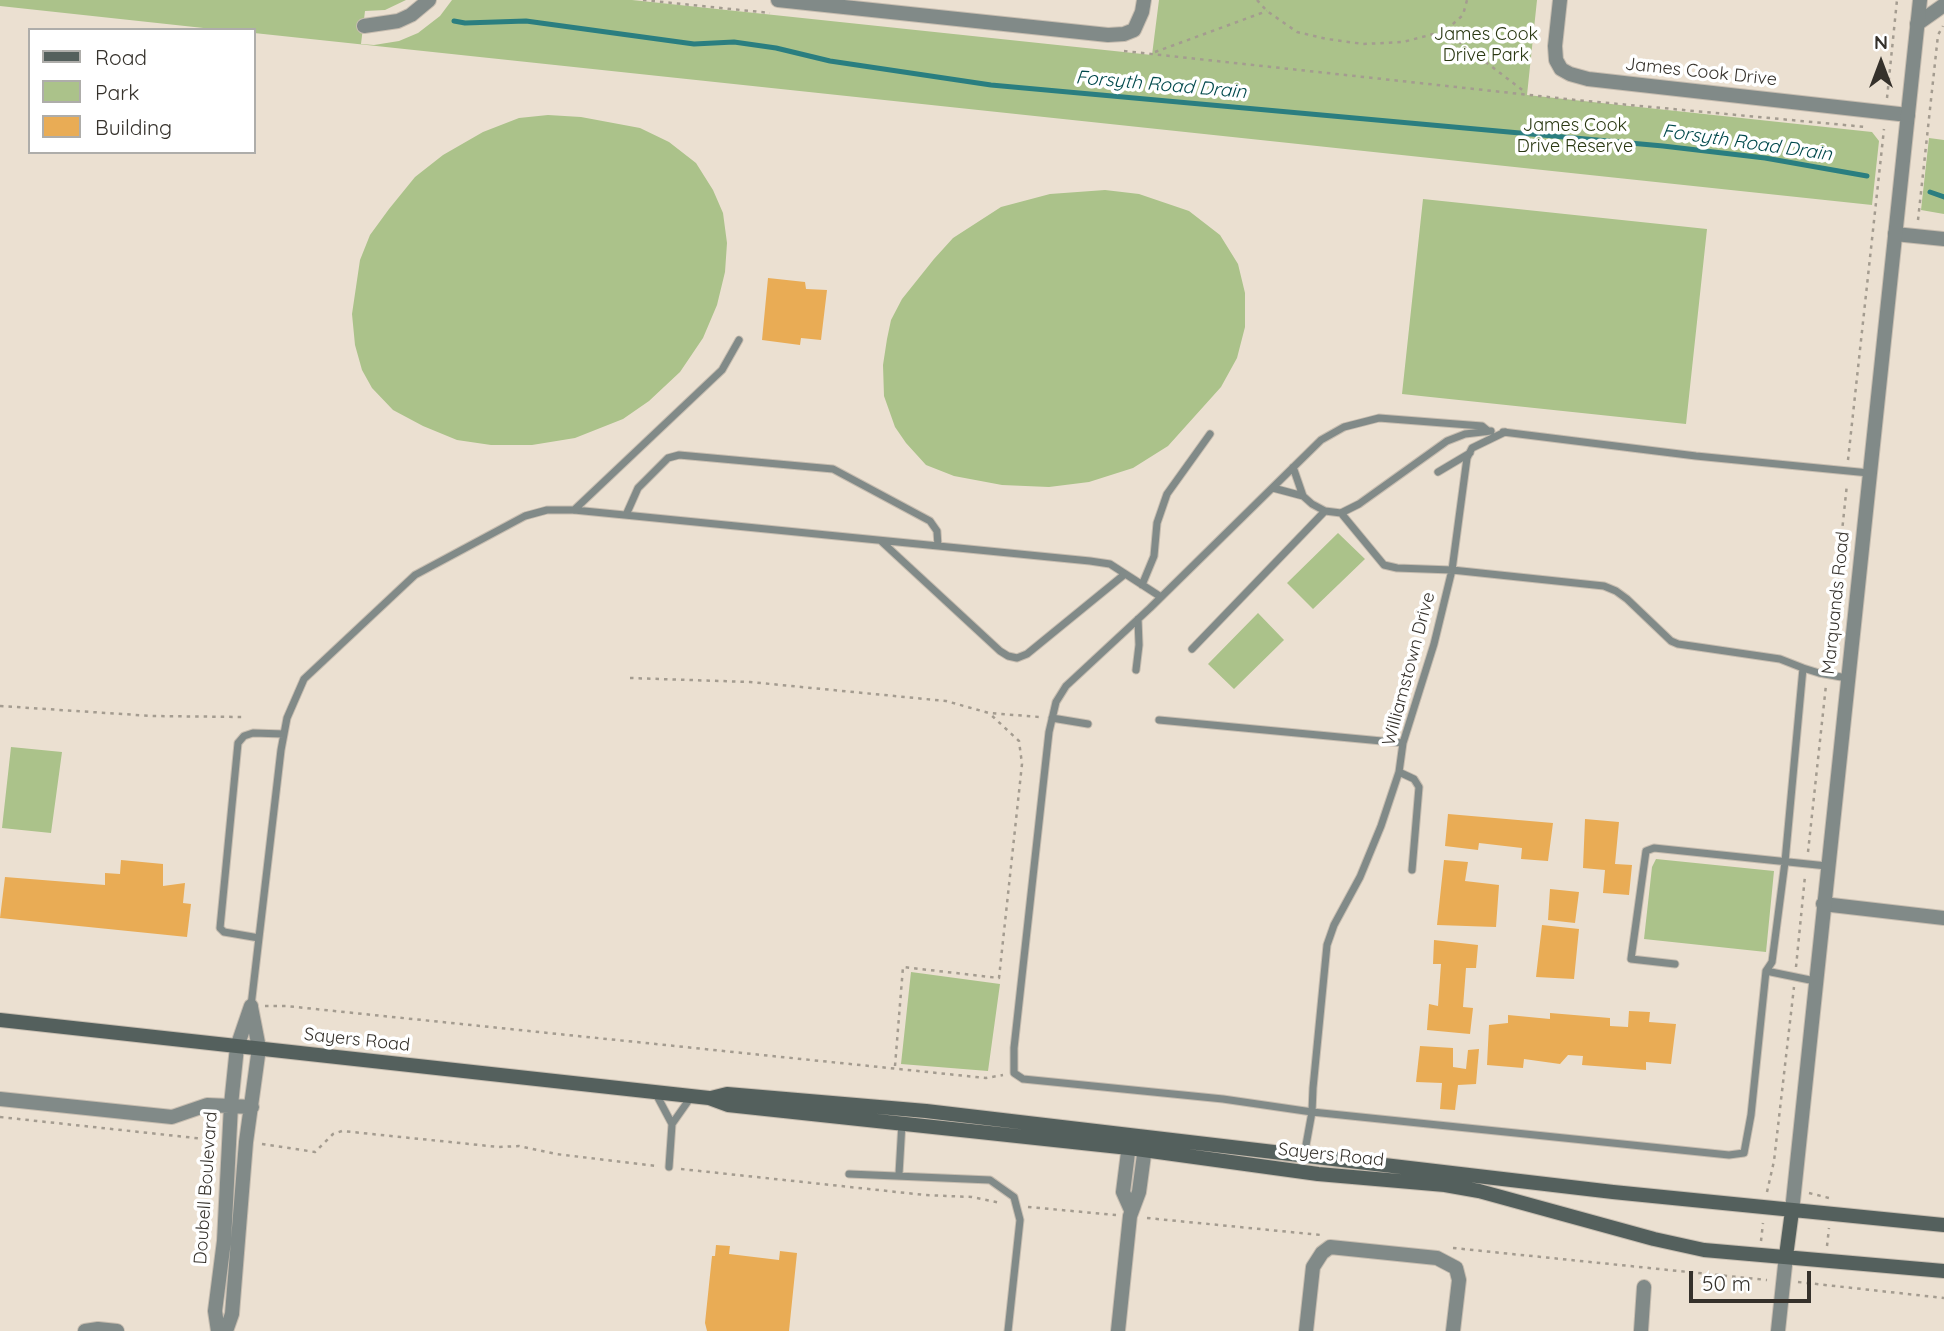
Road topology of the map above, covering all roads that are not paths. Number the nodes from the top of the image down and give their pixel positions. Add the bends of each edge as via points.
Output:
1 (429, 0) edge
2 (1144, 0) edge
3 (1560, 0) edge
4 (1920, 0) edge
5 (1944, 5) edge
6 (779, 7) edge
7 (1917, 24) junction
8 (364, 26) dead end
9 (1908, 115) junction
10 (1895, 234) junction
11 (1944, 239) edge
12 (739, 340) dead end
13 (1488, 430) junction
14 (1505, 432) junction
15 (1210, 434) dead end
16 (1469, 453) junction
17 (1293, 467) junction
18 (1438, 472) dead end
19 (1869, 473) junction
20 (1273, 488) junction
21 (1303, 496) junction
22 (574, 510) junction
23 (1325, 511) junction
24 (1341, 513) junction
25 (626, 515) junction
26 (880, 540) junction
27 (938, 546) junction
28 (1452, 570) junction
29 (1125, 574) junction
30 (1142, 586) junction
31 (1161, 597) junction
32 (1138, 620) junction
33 (1192, 649) dead end
34 (1803, 668) junction
35 (1136, 670) dead end
36 (1847, 678) junction
37 (1052, 718) junction
38 (1159, 720) dead end
39 (1088, 724) dead end
40 (284, 734) junction
41 (1404, 743) junction
42 (1399, 772) junction
43 (1785, 862) junction
44 (1827, 866) junction
45 (1412, 870) dead end
46 (1823, 904) junction
47 (1944, 918) edge
48 (259, 938) junction
49 (1675, 964) dead end
50 (1766, 971) junction
51 (1815, 981) junction
52 (251, 1006) junction
53 (0, 1020) edge
54 (237, 1046) junction
55 (259, 1048) junction
56 (656, 1093) junction
57 (692, 1097) junction
58 (709, 1098) junction
59 (0, 1099) edge
60 (231, 1105) junction
61 (252, 1107) junction
62 (903, 1109) junction
63 (1312, 1112) junction
64 (673, 1124) junction
65 (902, 1124) junction
66 (1129, 1141) junction
67 (1146, 1144) junction
68 (1304, 1157) junction
69 (670, 1167) road end
70 (849, 1174) dead end
71 (899, 1174) junction
72 (1445, 1185) junction
73 (1792, 1211) junction
74 (1130, 1213) junction
75 (1944, 1225) edge
76 (231, 1241) junction
77 (1786, 1256) junction
78 (1944, 1271) edge
79 (1644, 1287) dead end
80 (85, 1331) edge
81 (117, 1331) edge
82 (218, 1331) edge
83 (226, 1331) edge
84 (1008, 1331) edge
85 (1118, 1331) edge
86 (1306, 1331) edge
87 (1453, 1331) edge
88 (1641, 1331) edge
89 (1778, 1331) edge

1 - 8 street via 398,21
2 - 6 street via 1134,30 1108,35
3 - 9 street, James Cook Drive via 1556,60 1570,74
4 - 7 street, Marquands Road
5 - 7 street
7 - 9 street, Marquands Road
9 - 10 street, Marquands Road
10 - 11 street
10 - 19 street, Marquands Road
12 - 22 lane via 722,370
13 - 14 lane
13 - 17 lane via 1378,418 1344,427 1321,440
13 - 24 lane via 1447,441
14 - 16 lane
14 - 19 lane
15 - 30 lane via 1167,494 1157,523 1154,556
16 - 18 lane
16 - 28 lane
17 - 20 lane
17 - 21 lane
19 - 36 street, Marquands Road
20 - 21 lane
20 - 31 lane
21 - 23 lane
22 - 25 lane
22 - 40 lane via 525,516 415,575 304,679
23 - 24 lane
23 - 33 lane
24 - 28 lane, Williamstown Drive via 1384,565
25 - 26 lane
25 - 27 lane via 638,488 668,458 679,455 833,469 930,522 937,531
26 - 27 lane
26 - 29 lane via 1000,651 1017,658
27 - 29 lane via 1090,561 1110,564
28 - 34 lane via 1604,586 1627,599 1678,644 1780,659
28 - 41 lane, Williamstown Drive
29 - 30 lane
30 - 31 lane
31 - 32 lane
32 - 35 lane
32 - 37 lane via 1066,686
34 - 36 lane
34 - 43 lane
36 - 44 street, Marquands Road
37 - 39 lane
37 - 63 lane via 1014,1073 1023,1079
38 - 41 lane
40 - 48 lane
40 - 48 lane via 253,733 239,743 220,928
41 - 42 lane, Williamstown Drive
42 - 45 lane via 1419,787
42 - 63 lane, Williamstown Drive via 1360,877 1327,944
43 - 44 lane
43 - 49 lane via 1654,848 1646,851 1631,959
43 - 50 lane via 1772,962
44 - 46 street, Marquands Road
46 - 47 street
46 - 51 street, Marquands Road
48 - 52 lane
50 - 51 lane
50 - 63 lane via 1744,1153
51 - 73 street, Marquands Road
52 - 54 street, Doubell Boulevard
52 - 55 street, Doubell Boulevard
53 - 54 main road, Sayers Road
54 - 55 main road, Sayers Road
54 - 60 street, Doubell Boulevard
55 - 56 main road, Sayers Road
55 - 61 street, Doubell Boulevard
56 - 57 main road, Sayers Road
56 - 64 lane
57 - 58 main road, Sayers Road
57 - 64 lane
58 - 62 main road, Sayers Road via 727,1094
58 - 65 main road, Sayers Road via 728,1105
59 - 60 street via 172,1117 207,1105
60 - 61 street
60 - 76 street, Doubell Boulevard
61 - 76 street, Doubell Boulevard
62 - 65 lane
62 - 66 main road, Sayers Road
63 - 68 lane, Williamstown Drive
64 - 69 lane
65 - 66 main road, Sayers Road
65 - 71 lane
66 - 67 main road, Sayers Road
66 - 74 street via 1123,1192
67 - 68 main road, Sayers Road
67 - 72 main road, Sayers Road via 1356,1178
67 - 74 street via 1139,1192
68 - 72 main road via 1312,1166 1414,1177
68 - 73 main road, Sayers Road
70 - 71 lane
71 - 84 lane via 990,1180 1014,1198 1020,1220
72 - 77 main road, Sayers Road via 1704,1250
73 - 75 main road, Sayers Road
73 - 77 main road
74 - 85 street
76 - 82 street, Doubell Boulevard via 215,1311
76 - 83 street, Doubell Boulevard via 232,1314
77 - 78 main road, Sayers Road
77 - 89 street
79 - 88 street
80 - 81 street
86 - 87 street via 1313,1267 1330,1247 1437,1258 1455,1268 1459,1280

